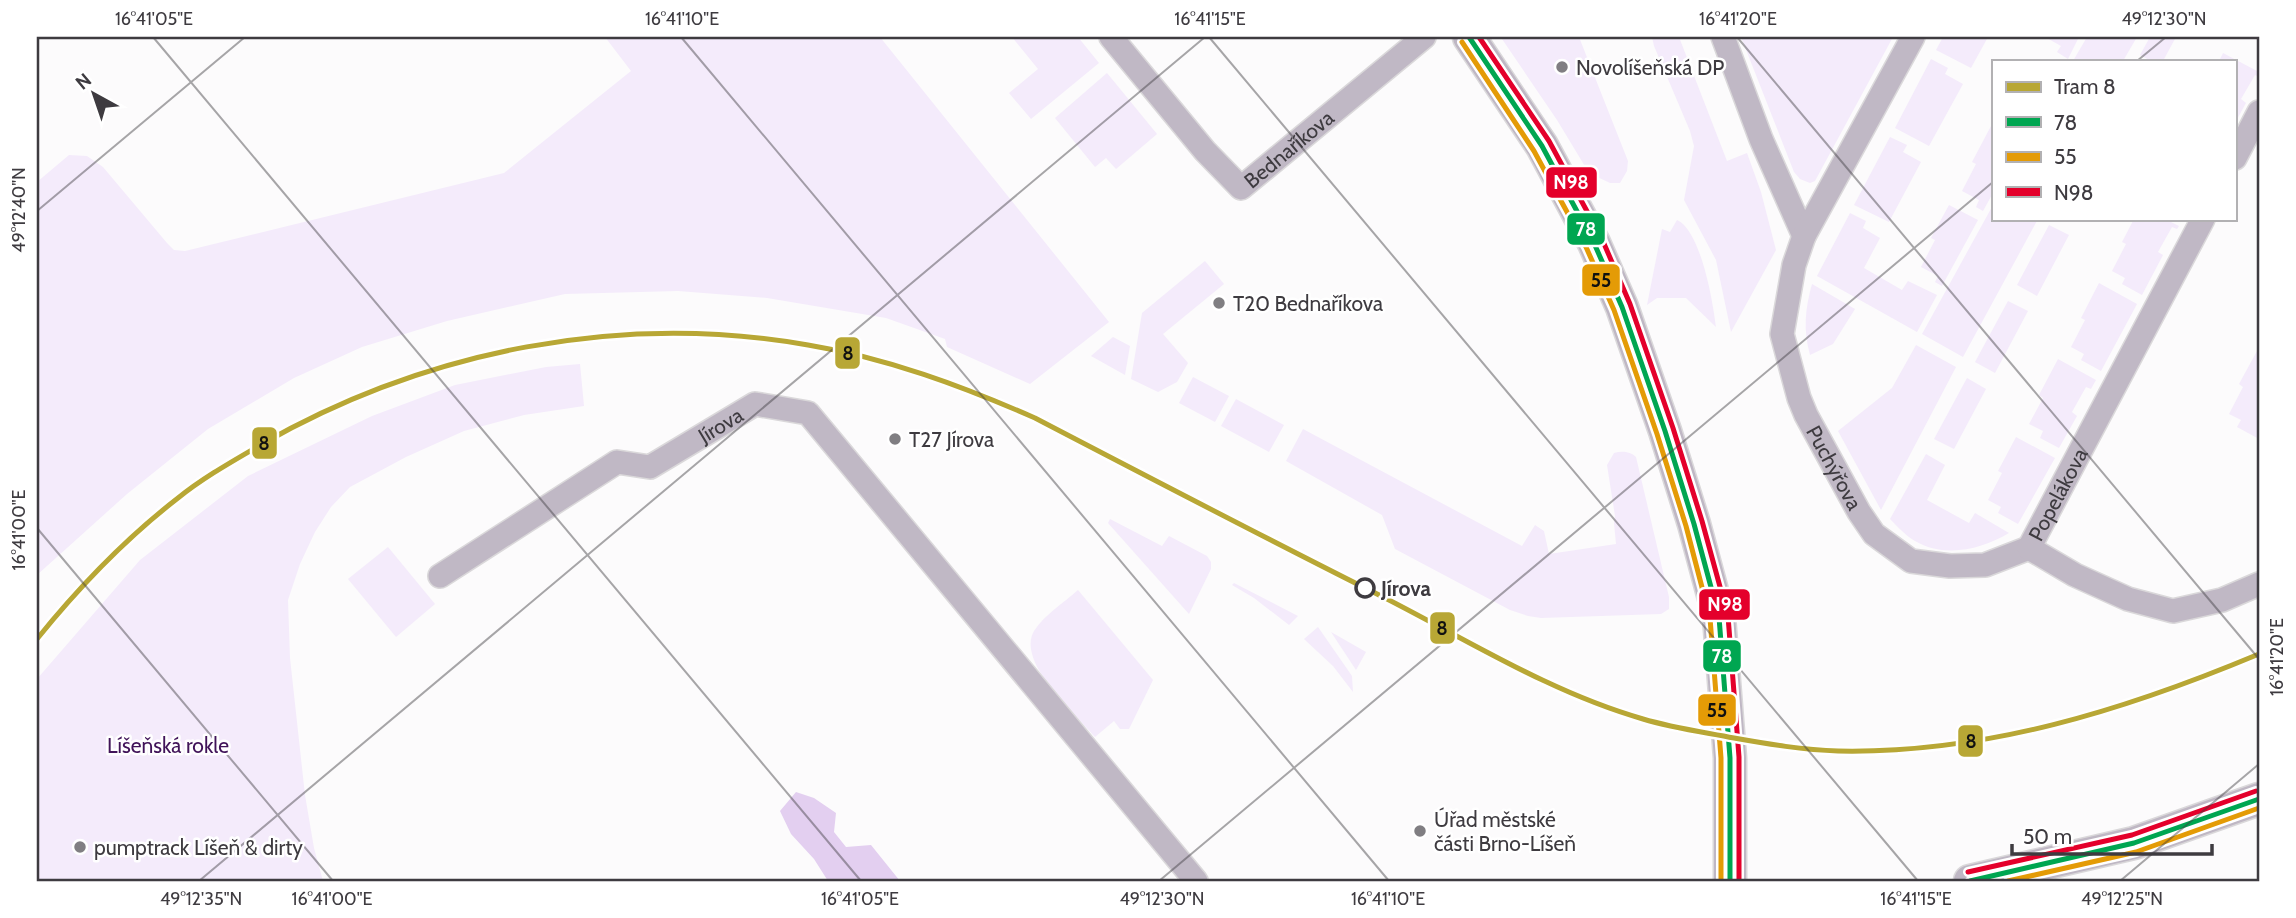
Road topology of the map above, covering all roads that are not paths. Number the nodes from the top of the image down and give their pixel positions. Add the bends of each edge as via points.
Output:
1 (1111, 37) edge
2 (1424, 37) edge
3 (1469, 37) edge
4 (1723, 37) edge
5 (1913, 37) edge
6 (2259, 112) edge
7 (2236, 156) edge
8 (2202, 220) edge
9 (1804, 236) junction
10 (2029, 548) junction
11 (440, 576) dead end
12 (2259, 584) edge
13 (2257, 804) edge
14 (1196, 881) edge
15 (1730, 881) edge
16 (1970, 881) edge

1 - 2 street, Bednaříkova via 1241,188
3 - 15 street via 1542,146 1594,243 1622,307 1694,524 1718,617 1730,758
4 - 9 street
5 - 9 street, Puchýřova
6 - 7 street
8 - 10 street, Popelákova
9 - 10 street, Puchýřova via 1794,265 1783,334 1806,415 1874,534 1911,561 1950,566 1984,565
10 - 12 street, Popelákova via 2128,599 2173,611 2222,600
11 - 14 street, Jírova via 617,462 650,467 755,404 808,413
13 - 16 street via 2134,843

